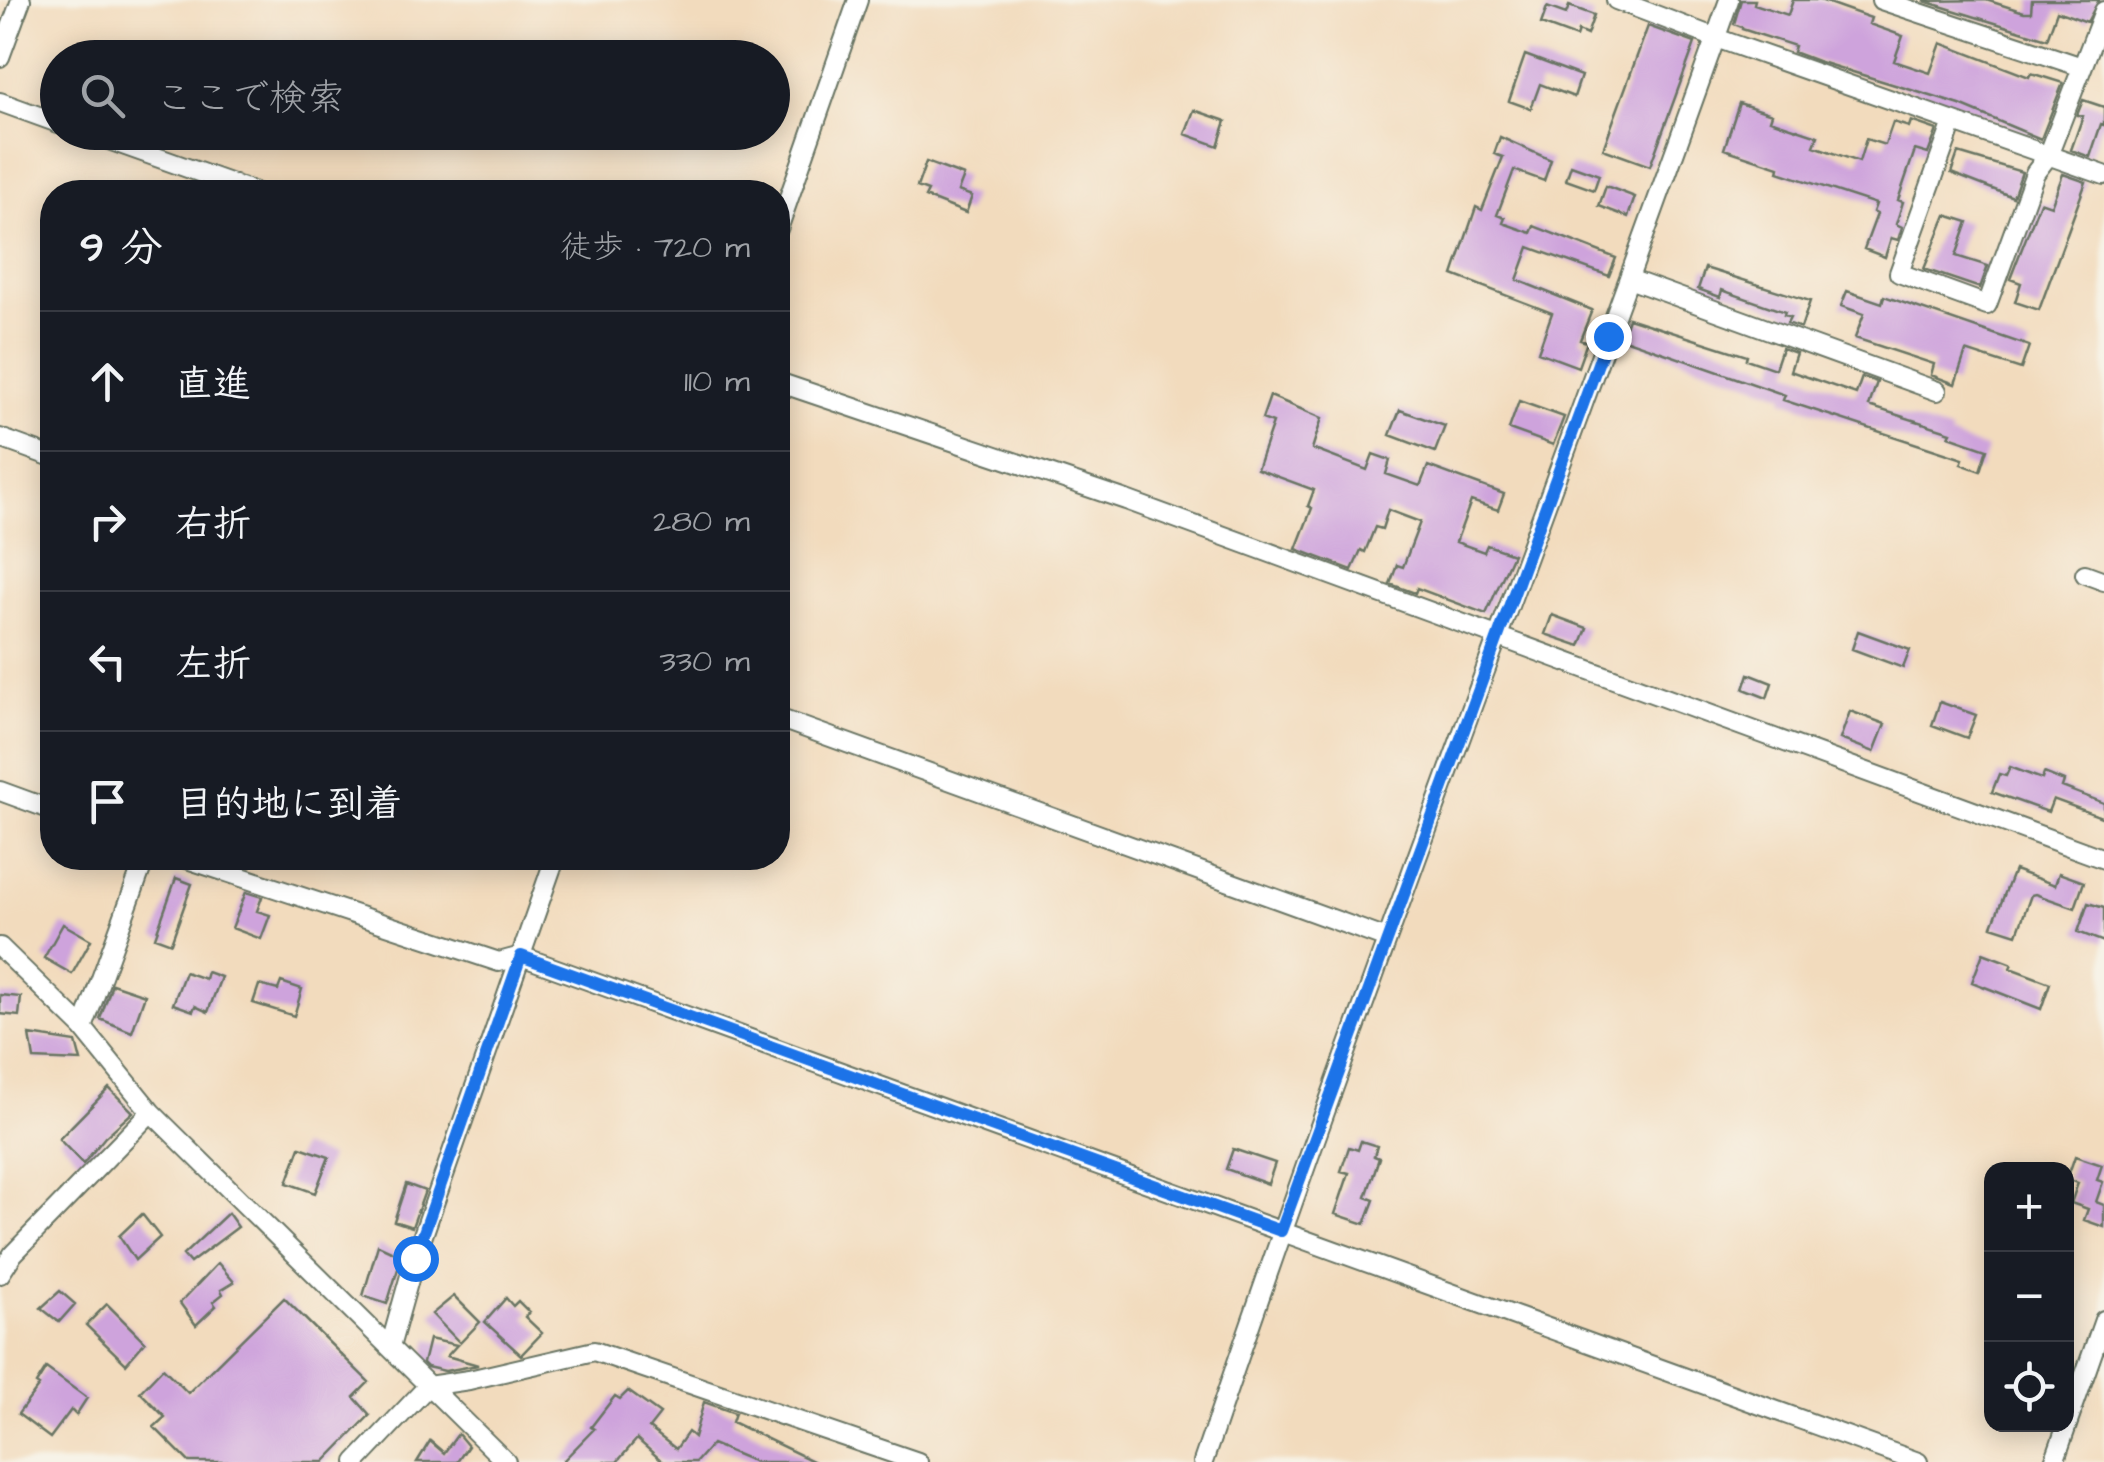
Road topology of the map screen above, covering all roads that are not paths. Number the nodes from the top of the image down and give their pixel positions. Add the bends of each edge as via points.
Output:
1 (21, 0) edge
2 (858, 0) edge
3 (1616, 0) edge
4 (1729, 0) edge
5 (1882, 0) edge
6 (2104, 11) edge
7 (1716, 38) junction
8 (0, 56) edge
9 (2082, 67) junction
10 (0, 102) edge
11 (40, 116) edge
12 (1954, 122) junction
13 (137, 150) edge
14 (2048, 156) junction
15 (2104, 175) edge
16 (221, 180) edge
17 (790, 195) edge
18 (1629, 279) junction
19 (790, 386) edge
20 (1937, 390) dead end
21 (0, 438) edge
22 (40, 453) edge
23 (2085, 574) dead end
24 (2104, 581) edge
25 (1500, 639) junction
26 (790, 722) edge
27 (0, 791) edge
28 (40, 806) edge
29 (2104, 859) edge
30 (141, 870) edge
31 (220, 870) edge
32 (552, 870) edge
33 (1387, 939) junction
34 (0, 947) edge
35 (521, 956) junction
36 (83, 1028) junction
37 (152, 1112) junction
38 (1281, 1231) junction
39 (0, 1274) edge
40 (2104, 1320) edge
41 (390, 1347) junction
42 (428, 1386) junction
43 (356, 1462) edge
44 (506, 1462) edge
45 (918, 1462) edge
46 (1202, 1462) edge
47 (1918, 1462) edge
48 (2054, 1462) edge

1 - 8 street
2 - 17 street
3 - 7 street
4 - 7 street
5 - 9 street
6 - 9 street
7 - 12 street
7 - 18 street
9 - 14 street
10 - 11 street
12 - 14 street
12 - 14 street via 1899,273 1987,305 2035,174
13 - 16 street
14 - 15 street
18 - 20 street
18 - 25 street
19 - 25 street via 1126,500
21 - 22 street
23 - 24 street
25 - 29 street
25 - 33 street
26 - 33 street
27 - 28 street
30 - 36 street
31 - 35 street via 499,962
32 - 35 street
33 - 38 street
34 - 36 street
35 - 38 street
35 - 41 street
36 - 37 street
37 - 39 street
37 - 41 street
38 - 46 street
38 - 47 street
40 - 48 street
41 - 42 street
42 - 43 street
42 - 44 street
42 - 45 street via 594,1350

